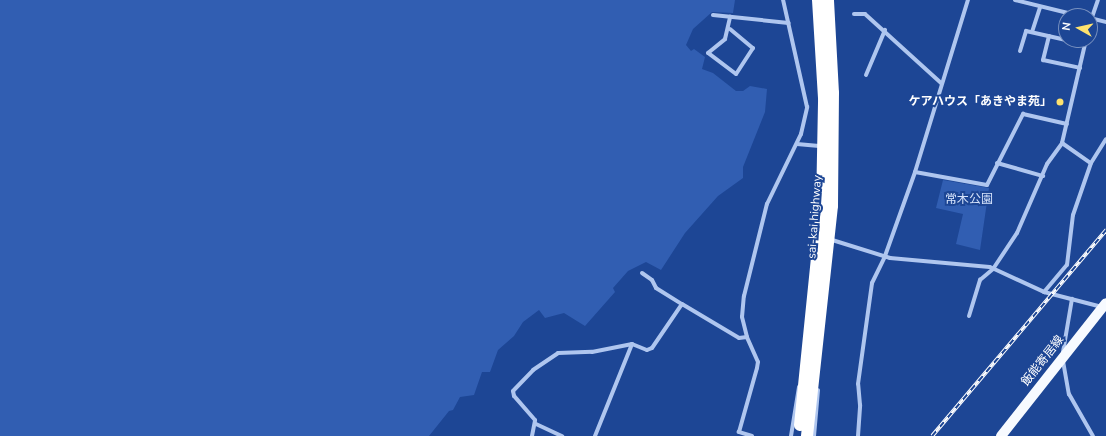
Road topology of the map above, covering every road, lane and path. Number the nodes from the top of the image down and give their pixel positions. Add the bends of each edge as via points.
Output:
1 (783, 0) edge
2 (818, 0) edge
3 (828, 0) edge
4 (968, 0) edge
5 (1015, 0) edge
6 (1040, 7) junction
7 (1058, 11) edge
8 (854, 14) dead end
9 (714, 15) dead end
10 (730, 16) junction
11 (789, 23) junction
12 (730, 29) junction
13 (885, 30) junction
14 (1032, 32) junction
15 (1049, 36) junction
16 (1058, 38) edge
17 (1085, 48) edge
18 (1020, 51) dead end
19 (1080, 68) junction
20 (866, 75) dead end
21 (941, 83) junction
22 (1067, 124) junction
23 (1106, 139) edge
24 (1062, 143) junction
25 (797, 144) junction
26 (825, 146) junction
27 (997, 163) junction
28 (1091, 163) junction
29 (915, 172) junction
30 (1043, 176) junction
31 (828, 239) junction
32 (885, 256) junction
33 (993, 269) junction
34 (642, 273) dead end
35 (1044, 292) junction
36 (1072, 299) junction
37 (682, 304) junction
38 (1105, 306) edge
39 (970, 316) dead end
40 (746, 337) junction
41 (632, 344) junction
42 (1062, 358) junction
43 (809, 385) junction
44 (536, 424) junction
45 (532, 436) edge
46 (562, 436) edge
47 (595, 436) edge
48 (752, 436) edge
49 (791, 436) edge
50 (799, 436) edge
51 (807, 436) edge
52 (814, 436) edge
53 (858, 436) edge
54 (1001, 436) edge
55 (1093, 436) edge

1 - 11 street
2 - 26 highway, sai-kai highway via 823,57
3 - 31 highway, sai-kai highway via 834,140
4 - 21 street
5 - 6 street
6 - 7 street
6 - 14 street
8 - 13 street via 865,14
9 - 10 street
10 - 11 street
10 - 12 street
11 - 25 street via 807,107
12 - 12 street via 753,48 736,74 708,53 725,40
13 - 20 street
13 - 21 street
14 - 15 street
14 - 18 street via 1026,31
15 - 16 street
15 - 19 street via 1043,60
17 - 19 street
19 - 22 street
21 - 29 street
22 - 24 street
22 - 27 street via 1023,114
23 - 28 street
24 - 28 street
24 - 30 street via 1047,164
25 - 26 street
25 - 40 street via 767,204 761,224 742,317
26 - 43 highway, sai-kai highway
27 - 29 street via 987,185
27 - 30 street
28 - 35 street via 1073,215 1068,265
29 - 32 street
30 - 33 street via 1017,233
31 - 32 street
31 - 43 highway, sai-kai highway
32 - 33 street
32 - 53 street via 872,283 869,302 858,384
33 - 35 street
33 - 39 street via 980,280
34 - 37 street via 652,280 656,288
35 - 36 street
36 - 38 street
36 - 42 street
37 - 40 street via 739,338
37 - 41 street via 652,348 647,350
38 - 42 main road, 飯能寄居線
40 - 48 street via 758,362 739,432
41 - 44 street via 592,352 558,353 533,370 513,391 514,396 532,414
41 - 47 street
42 - 54 main road, 飯能寄居線
42 - 55 street via 1069,394
43 - 49 street via 798,387
43 - 50 highway, sai-kai highway
43 - 51 highway, sai-kai highway
43 - 52 street via 818,389
44 - 45 street
44 - 46 street

